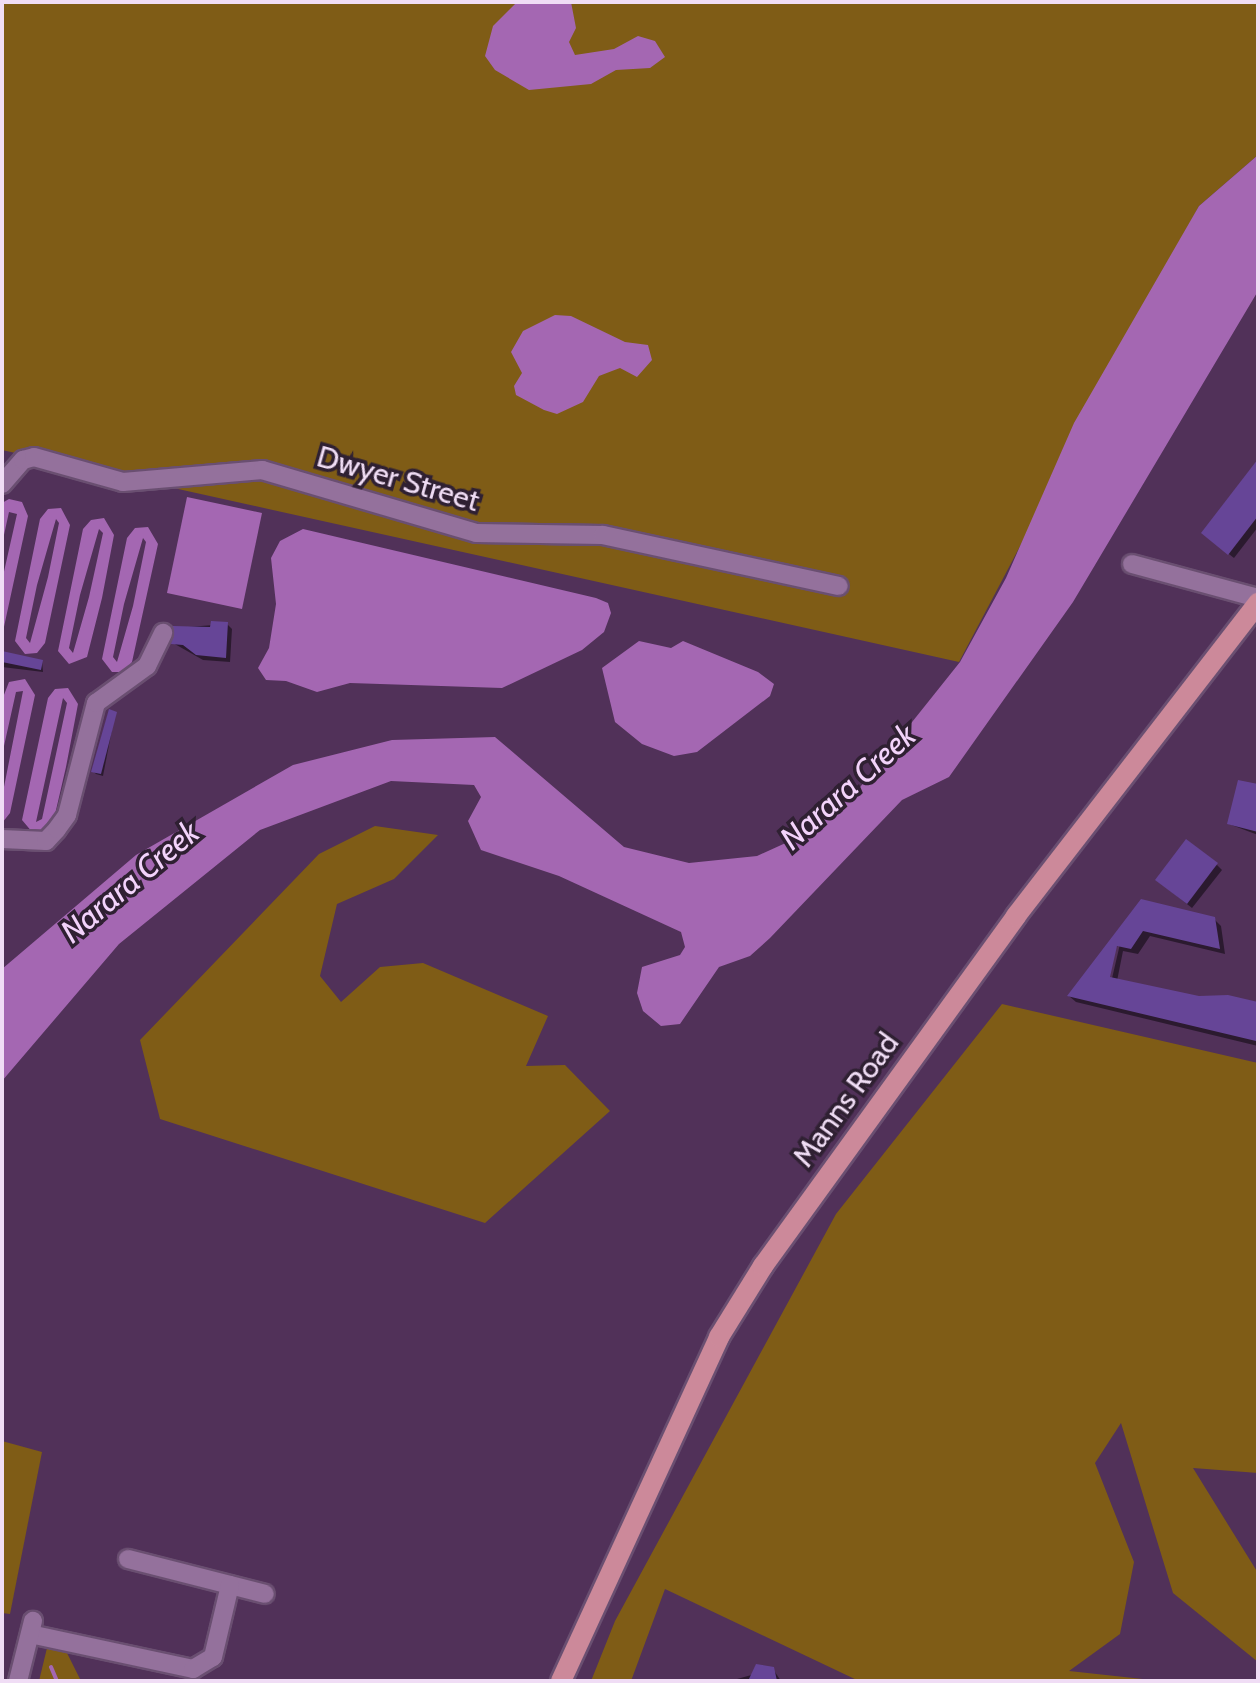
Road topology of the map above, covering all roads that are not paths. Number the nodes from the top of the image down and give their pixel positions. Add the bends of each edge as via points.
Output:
1 (2, 484) edge
2 (1132, 564) dead end
3 (839, 586) dead end
4 (1258, 600) edge
5 (163, 633) dead end
6 (2, 839) edge
7 (128, 1559) dead end
8 (230, 1585) junction
9 (265, 1594) dead end
10 (18, 1681) edge
11 (561, 1681) edge

1 - 3 street, Dwyer Street via 23,460 34,457 123,482 262,470 476,533 603,535
2 - 4 street
4 - 11 main road, Manns Road via 1016,916 763,1266 719,1337
5 - 6 street via 147,666 96,703 67,815 57,829 46,841
7 - 8 street
8 - 9 street
8 - 10 street via 213,1657 193,1669 32,1628

